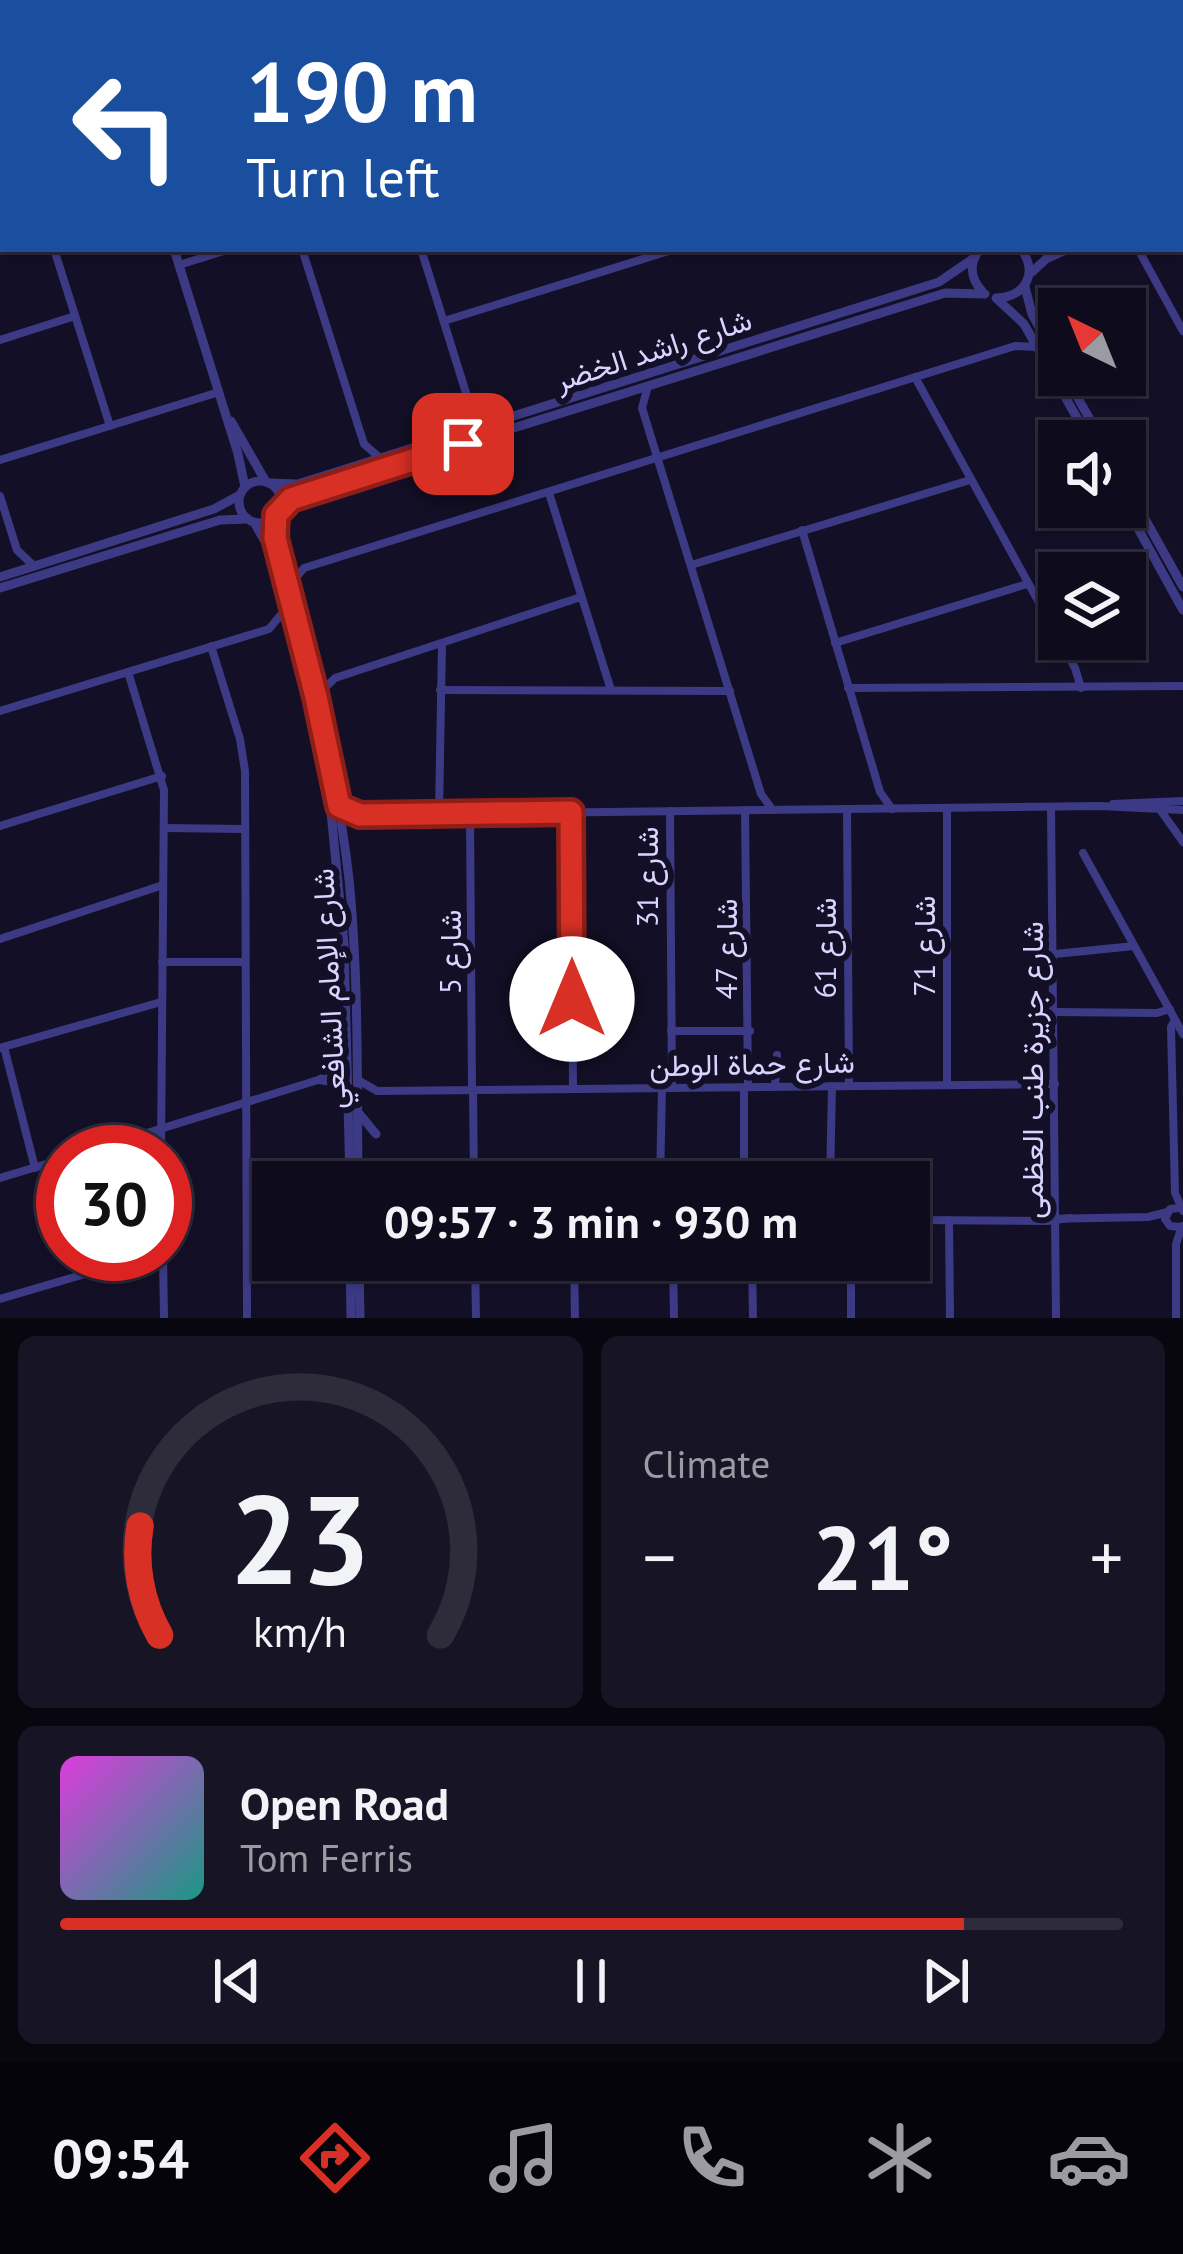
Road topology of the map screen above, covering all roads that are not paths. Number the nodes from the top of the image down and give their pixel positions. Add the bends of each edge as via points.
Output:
1 (56, 252) edge
2 (175, 252) edge
3 (220, 252) edge
4 (303, 252) edge
5 (423, 252) edge
6 (665, 252) edge
7 (1024, 252) edge
8 (1062, 252) edge
9 (1140, 252) edge
10 (976, 253) edge
11 (179, 265) junction
12 (1027, 281) junction
13 (990, 296) junction
14 (75, 316) junction
15 (444, 321) junction
16 (1024, 324) junction
17 (1038, 325) edge
18 (1183, 331) edge
19 (0, 340) edge
20 (1015, 346) junction
21 (1038, 348) joint
22 (915, 377) junction
23 (648, 386) junction
24 (219, 392) junction
25 (624, 394) junction
26 (642, 408) junction
27 (225, 412) junction
28 (472, 412) junction
29 (110, 426) junction
30 (490, 426) junction
31 (464, 434) junction
32 (364, 444) junction
33 (658, 458) junction
34 (382, 459) junction
35 (0, 460) edge
36 (356, 466) junction
37 (969, 477) junction
38 (268, 483) junction
39 (242, 491) junction
40 (549, 493) junction
41 (0, 496) edge
42 (278, 511) junction
43 (250, 521) junction
44 (1146, 521) edge
45 (1138, 528) edge
46 (799, 531) junction
47 (17, 550) junction
48 (282, 562) junction
49 (691, 565) junction
50 (34, 566) junction
51 (304, 568) junction
52 (5, 576) edge
53 (1026, 581) junction
54 (288, 587) junction
55 (1183, 587) edge
56 (0, 588) edge
57 (582, 600) junction
58 (1183, 610) edge
59 (284, 611) junction
60 (269, 628) junction
61 (290, 635) junction
62 (834, 640) junction
63 (438, 645) junction
64 (211, 646) junction
65 (128, 672) junction
66 (309, 672) junction
67 (335, 678) junction
68 (1183, 686) edge
69 (729, 688) junction
70 (1081, 688) junction
71 (611, 690) junction
72 (849, 692) junction
73 (440, 693) junction
74 (316, 697) junction
75 (0, 711) edge
76 (162, 776) junction
77 (880, 792) junction
78 (761, 794) junction
79 (1183, 801) edge
80 (339, 806) junction
81 (1100, 806) junction
82 (1054, 807) junction
83 (892, 808) junction
84 (947, 808) junction
85 (848, 809) junction
86 (879, 809) junction
87 (752, 810) junction
88 (773, 810) junction
89 (1160, 810) junction
90 (670, 811) junction
91 (1183, 811) edge
92 (571, 812) junction
93 (442, 814) junction
94 (472, 814) junction
95 (360, 815) junction
96 (0, 826) edge
97 (164, 828) junction
98 (244, 829) junction
99 (342, 830) junction
100 (1177, 831) junction
101 (1183, 842) edge
102 (1083, 853) dead end
103 (163, 889) junction
104 (0, 939) edge
105 (1134, 946) junction
106 (1055, 951) junction
107 (162, 962) junction
108 (245, 962) junction
109 (161, 1002) junction
110 (1170, 1009) junction
111 (1055, 1015) junction
112 (1175, 1020) junction
113 (671, 1031) junction
114 (750, 1031) junction
115 (1183, 1034) edge
116 (1, 1049) edge
117 (777, 1054) dead end
118 (348, 1056) junction
119 (1183, 1077) edge
120 (357, 1079) junction
121 (318, 1080) junction
122 (1055, 1084) junction
123 (947, 1085) junction
124 (829, 1086) junction
125 (849, 1086) junction
126 (749, 1087) junction
127 (775, 1087) junction
128 (663, 1088) junction
129 (573, 1089) junction
130 (474, 1090) junction
131 (377, 1091) junction
132 (1173, 1094) junction
133 (245, 1102) junction
134 (355, 1104) junction
135 (161, 1125) edge
136 (173, 1125) edge
137 (376, 1134) dead end
138 (36, 1161) edge
139 (354, 1161) edge
140 (474, 1161) edge
141 (660, 1161) edge
142 (745, 1161) edge
143 (830, 1161) edge
144 (36, 1168) edge
145 (0, 1178) edge
146 (1175, 1213) edge
147 (1056, 1218) junction
148 (930, 1220) edge
149 (949, 1220) junction
150 (1182, 1225) edge
151 (1176, 1244) junction
152 (61, 1281) edge
153 (163, 1281) edge
154 (355, 1281) edge
155 (475, 1281) edge
156 (574, 1281) edge
157 (673, 1281) edge
158 (752, 1281) edge
159 (850, 1281) edge
160 (0, 1299) edge
161 (164, 1318) edge
162 (247, 1318) edge
163 (356, 1318) edge
164 (476, 1318) edge
165 (575, 1318) edge
166 (674, 1318) edge
167 (753, 1318) edge
168 (851, 1318) edge
169 (950, 1318) edge
170 (1056, 1318) edge
171 (1176, 1318) edge

1 - 14 street
2 - 11 street
3 - 11 street
4 - 32 street
5 - 15 street
6 - 15 street
7 - 12 street
8 - 12 street
9 - 18 street
10 - 13 street via 972,274
10 - 30 street, شارع راشد الخضر via 939,282
11 - 24 street
12 - 13 street, شارع راشد الخضر via 1012,296
12 - 17 street
13 - 16 street
13 - 23 street, شارع راشد الخضر via 945,293
14 - 19 street
14 - 29 street
15 - 28 street
16 - 20 street
16 - 21 street
20 - 21 street
20 - 22 street
22 - 33 street
22 - 37 street
23 - 25 street, شارع راشد الخضر
23 - 26 street
24 - 27 street
24 - 29 street
25 - 26 street
25 - 42 street, شارع راشد الخضر via 303,494
26 - 33 street
27 - 38 street
27 - 39 street
28 - 30 street
28 - 31 street
29 - 35 street
30 - 31 street, شارع راشد الخضر
31 - 34 street, شارع راشد الخضر
32 - 34 street
32 - 36 street
33 - 40 street
33 - 49 street
34 - 36 street, شارع راشد الخضر
36 - 38 street, شارع راشد الخضر via 298,484
37 - 46 street
37 - 53 street
38 - 39 street
38 - 42 street via 278,491
39 - 43 street via 239,506
39 - 50 street via 214,509
40 - 51 street
40 - 57 street
41 - 47 street
42 - 43 street via 266,522
42 - 48 street, شارع الإمام الشافعي
43 - 56 street via 226,518
43 - 59 street, شارع الإمام الشافعي via 267,544
44 - 55 street
45 - 58 street
46 - 49 street
46 - 62 street
47 - 50 street
47 - 52 street
48 - 51 street
48 - 54 street, شارع الإمام الشافعي
49 - 69 street
50 - 52 street
51 - 54 street
53 - 62 street
53 - 70 street
54 - 66 street, شارع الإمام الشافعي
57 - 63 street
57 - 71 street
59 - 60 street
59 - 61 street, شارع الإمام الشافعي
60 - 61 street
60 - 64 street
61 - 118 street, شارع الإمام الشافعي via 335,845
62 - 72 street
63 - 67 street
63 - 73 street
64 - 65 street
64 - 98 street via 242,749
65 - 75 street
65 - 76 street
66 - 67 street
66 - 74 street, شارع الإمام الشافعي
67 - 74 street
68 - 70 street
69 - 71 street
69 - 78 street
70 - 72 street
71 - 73 street
72 - 77 street
73 - 93 street
74 - 80 street, شارع الإمام الشافعي
76 - 96 street
76 - 97 street
77 - 83 street
77 - 86 street
78 - 87 street, شارع 47
78 - 88 street
79 - 81 street
80 - 95 street
80 - 99 street, شارع الإمام الشافعي
81 - 82 street
81 - 89 street
82 - 84 street
82 - 106 street, شارع جزيرة طنب العظمى
83 - 84 street
83 - 86 street
84 - 123 street, شارع 71
85 - 86 street
85 - 88 street
85 - 125 street, شارع 61
87 - 88 street
87 - 90 street
87 - 114 street, شارع 47
89 - 91 street
89 - 100 street
90 - 92 street
90 - 113 street, شارع 31
91 - 100 street
92 - 94 street
92 - 129 street
93 - 94 street
93 - 95 street
94 - 130 street, شارع 5
95 - 99 street
97 - 98 street
97 - 103 street
98 - 108 street
99 - 120 street, شارع الإمام الشافعي
100 - 101 street
102 - 105 street
103 - 104 street
103 - 107 street
105 - 106 street
105 - 110 street
106 - 111 street, شارع جزيرة طنب العظمى
107 - 108 street
107 - 109 street
108 - 133 street
109 - 116 street
109 - 135 street
110 - 111 street
110 - 112 street
111 - 122 street, شارع جزيرة طنب العظمى
112 - 115 street
112 - 132 street
113 - 114 street
113 - 128 street, شارع 31
114 - 126 street, شارع 47
116 - 138 street
117 - 127 street
118 - 121 street
118 - 134 street, شارع الإمام الشافعي
119 - 132 street
120 - 131 street
120 - 134 street, شارع الإمام الشافعي
121 - 133 street
121 - 134 street
122 - 123 street, شارع حماة الوطن
122 - 147 street, شارع جزيرة طنب العظمى
123 - 125 street, شارع حماة الوطن
124 - 125 street, شارع حماة الوطن
124 - 127 street, شارع حماة الوطن
124 - 143 street
126 - 127 street, شارع حماة الوطن
126 - 128 street, شارع حماة الوطن
126 - 142 street, شارع 47
128 - 129 street, شارع حماة الوطن
128 - 141 street, شارع 31
129 - 130 street, شارع حماة الوطن
130 - 131 street, شارع حماة الوطن
130 - 140 street, شارع 5
131 - 134 street
132 - 146 street
133 - 136 street
133 - 162 street
134 - 137 street
134 - 139 street, شارع الإمام الشافعي
144 - 145 street
146 - 147 street
146 - 150 street
146 - 151 street
147 - 149 street
147 - 170 street, شارع جزيرة طنب العظمى
148 - 149 street
149 - 169 street
150 - 151 street
151 - 171 street
152 - 160 street
153 - 161 street
154 - 163 street
155 - 164 street
156 - 165 street
157 - 166 street
158 - 167 street
159 - 168 street

